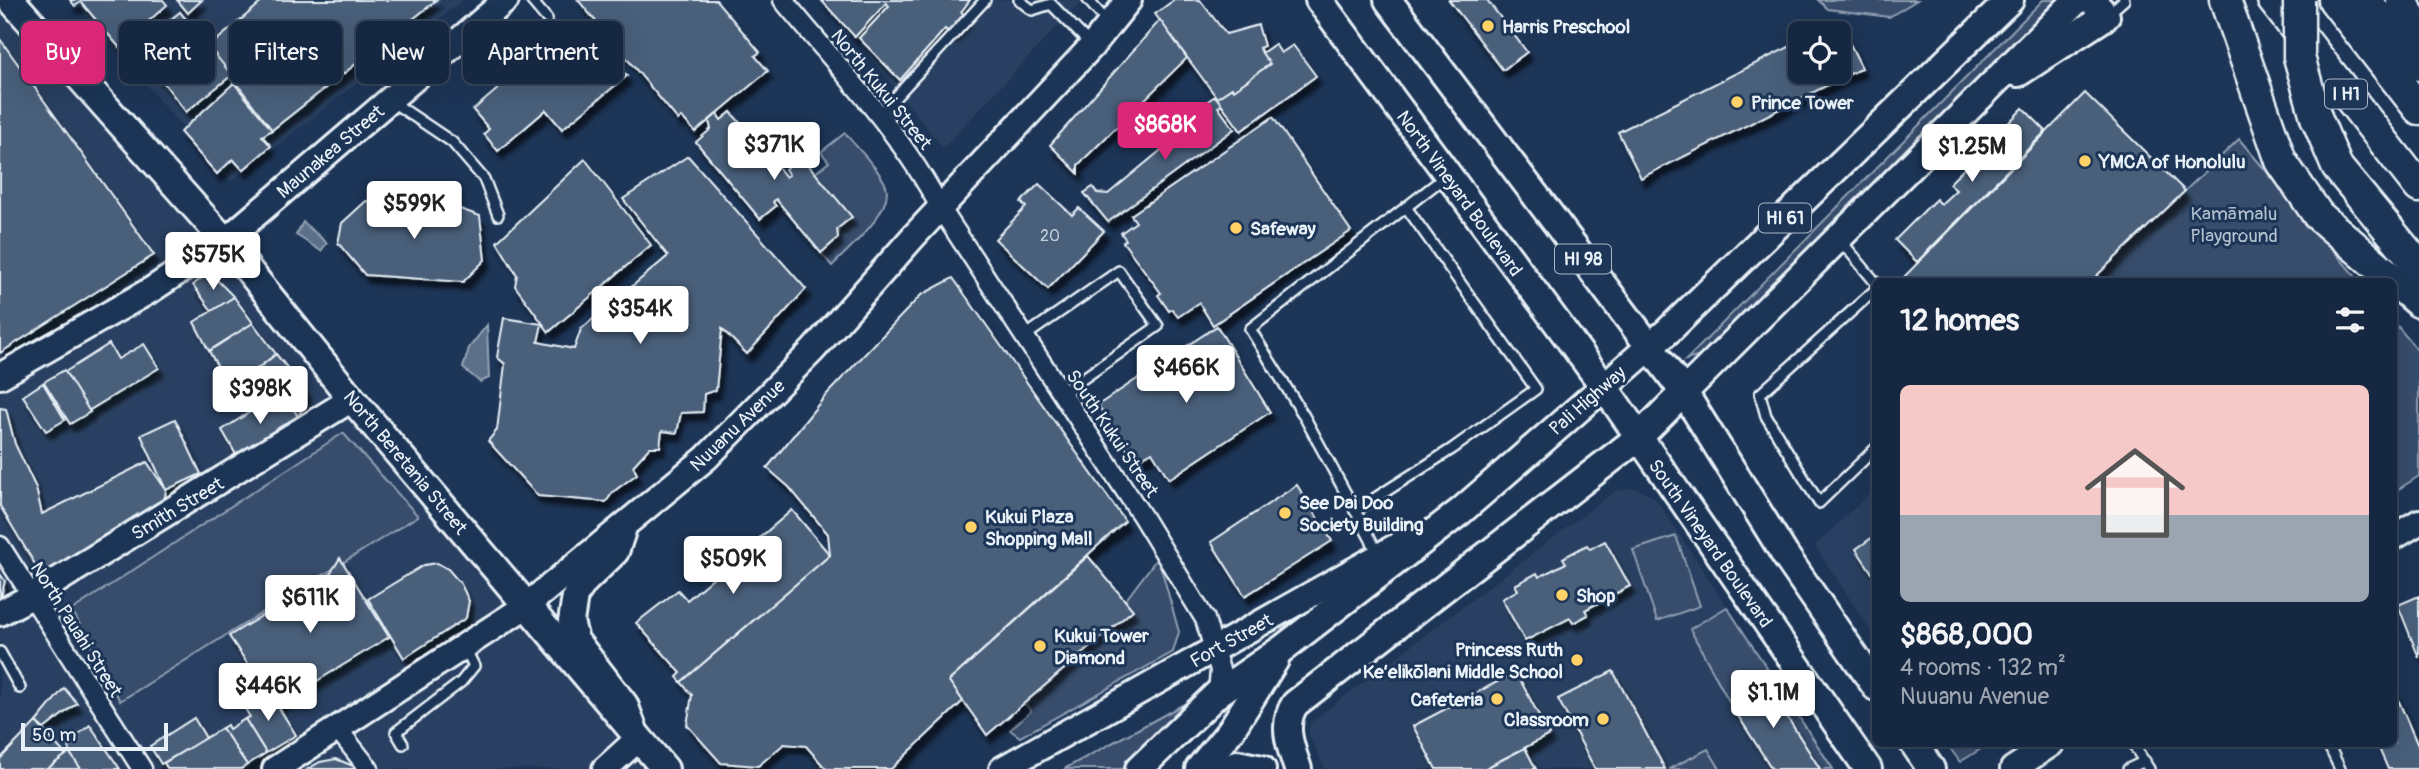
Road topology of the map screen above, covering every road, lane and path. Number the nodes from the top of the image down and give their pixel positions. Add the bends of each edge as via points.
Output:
1 (11, 0) edge
2 (506, 0) edge
3 (531, 0) edge
4 (783, 0) edge
5 (985, 0) edge
6 (1019, 0) edge
7 (1088, 0) edge
8 (1129, 0) edge
9 (1319, 0) edge
10 (1388, 0) edge
11 (2010, 0) edge
12 (2077, 0) edge
13 (2225, 0) edge
14 (2273, 0) edge
15 (2299, 0) edge
16 (2333, 0) edge
17 (2365, 0) edge
18 (2402, 0) edge
19 (2107, 5) edge
20 (547, 19) dead end
21 (1109, 24) junction
22 (2419, 36) edge
23 (1092, 46) junction
24 (2419, 65) edge
25 (1990, 90) junction
26 (390, 100) junction
27 (2419, 109) edge
28 (879, 116) junction
29 (1448, 175) junction
30 (2419, 187) edge
31 (1406, 207) junction
32 (941, 209) junction
33 (499, 215) dead end
34 (1840, 239) junction
35 (225, 241) junction
36 (2419, 265) edge
37 (1872, 278) edge
38 (2390, 278) edge
39 (2397, 284) edge
40 (1872, 293) edge
41 (2419, 303) edge
42 (1025, 336) junction
43 (1650, 346) junction
44 (0, 376) edge
45 (1602, 385) junction
46 (1683, 391) junction
47 (1061, 394) junction
48 (352, 399) junction
49 (1638, 438) junction
50 (1872, 452) edge
51 (1355, 511) junction
52 (1461, 511) junction
53 (2419, 522) edge
54 (626, 523) junction
55 (2397, 535) edge
56 (0, 546) edge
57 (1380, 556) junction
58 (32, 596) junction
59 (526, 606) junction
60 (0, 613) edge
61 (465, 648) junction
62 (1215, 649) junction
63 (1282, 649) junction
64 (0, 652) edge
65 (1872, 681) edge
66 (20, 688) dead end
67 (1218, 693) junction
68 (337, 728) junction
69 (638, 739) junction
70 (403, 744) dead end
71 (1916, 747) edge
72 (2046, 747) edge
73 (2135, 747) edge
74 (2329, 747) edge
75 (2147, 765) edge
76 (142, 769) edge
77 (275, 769) edge
78 (369, 769) edge
79 (605, 769) edge
80 (665, 769) edge
81 (1002, 769) edge
82 (1139, 769) edge
83 (1199, 769) edge
84 (1224, 769) edge
85 (1262, 769) edge
86 (1298, 769) edge
87 (1868, 769) edge
88 (1931, 769) edge
89 (2013, 769) edge
90 (2128, 769) edge
91 (2340, 769) edge

1 - 35 main road, North Beretania Street
2 - 26 main road, Maunakea Street
3 - 20 lane
4 - 28 street, North Kukui Street
5 - 28 lane
6 - 23 lane via 1032,10 1051,4
7 - 21 lane
8 - 21 main road, Nuuanu Avenue
9 - 29 main road, North Vineyard Boulevard / HI 98
10 - 43 main road, HI 98
11 - 43 main road, Pali Highway / HI 61
12 - 25 main road, HI 61
13 - 38 highway via 2281,161 2318,215
14 - 30 highway, I H1
15 - 36 highway, bridge via 2299,57 2316,117 2337,167
16 - 27 highway, I H1
17 - 24 highway
18 - 22 highway
19 - 25 main road via 2056,51
21 - 23 main road, Nuuanu Avenue
23 - 32 main road, Nuuanu Avenue
25 - 34 main road, HI 61
26 - 33 lane via 452,142 484,178
26 - 35 main road, Maunakea Street
28 - 32 street, North Kukui Street via 924,176
29 - 31 lane
29 - 45 main road, North Vineyard Boulevard / HI 98
31 - 51 lane via 1250,329
31 - 51 lane via 1536,389
32 - 42 street, South Kukui Street
32 - 54 main road, Nuuanu Avenue via 736,430
34 - 37 lane
34 - 46 main road, HI 61
35 - 44 main road, Maunakea Street via 151,290
35 - 48 main road, North Beretania Street
39 - 41 highway
40 - 50 lane via 1760,394 1766,416 1819,503
42 - 47 street, South Kukui Street
42 - 47 lane via 1119,271 1158,326
43 - 45 main road, Pali Highway / HI 61
43 - 46 main road, HI 98
45 - 49 main road, South Vineyard Boulevard / HI 98
45 - 52 main road, Pali Highway
46 - 49 main road, HI 61
46 - 65 main road, HI 98
47 - 62 street, South Kukui Street via 1205,620
48 - 58 main road, Smith Street
48 - 59 main road, North Beretania Street
49 - 86 main road via 1295,704 1288,734
49 - 87 main road, South Vineyard Boulevard / HI 98
51 - 57 lane
52 - 57 main road, Fort Street
52 - 63 main road, Pali Highway
53 - 55 main road
54 - 59 main road, Nuuanu Avenue
54 - 69 main road via 616,552 575,596 571,622 576,640 625,704
56 - 58 street, North Pauahi Street
57 - 62 main road, Fort Street
58 - 60 main road, Smith Street
58 - 76 street, North Pauahi Street
59 - 61 main road, Nuuanu Avenue
59 - 69 main road, North Beretania Street
61 - 68 main road, Nuuanu Avenue
61 - 70 lane via 474,666 461,682 396,732
62 - 67 street, South Kukui Street via 1220,670
62 - 81 main road, Fort Street
63 - 67 main road, Pali Highway
63 - 83 main road via 1231,730
64 - 66 lane
67 - 82 main road, Pali Highway
68 - 77 main road, Nuuanu Avenue
68 - 78 street
69 - 79 main road
69 - 80 main road, North Beretania Street
71 - 88 main road
72 - 89 main road
73 - 75 lane
74 - 91 lane
75 - 90 lane
84 - 85 main road via 1248,764

